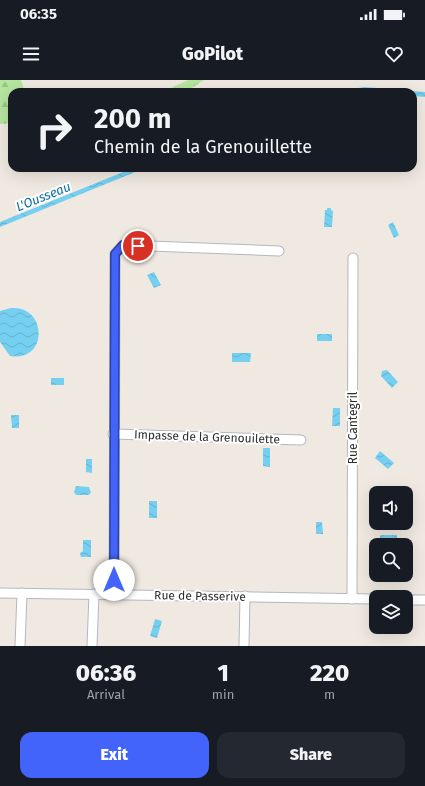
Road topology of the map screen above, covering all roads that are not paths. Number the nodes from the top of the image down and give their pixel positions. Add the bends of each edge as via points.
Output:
1 (278, 251) dead end
2 (353, 258) dead end
3 (113, 434) junction
4 (301, 440) dead end
5 (0, 593) edge
6 (22, 593) junction
7 (94, 594) junction
8 (114, 595) junction
9 (245, 596) junction
10 (352, 599) junction
11 (369, 599) edge
12 (413, 600) edge
13 (425, 600) edge
14 (20, 646) edge
15 (92, 646) edge
16 (244, 646) edge

1 - 3 street via 123,245 115,254
2 - 10 street, Rue Cantegril
3 - 4 street, Impasse de la Grenouilette
3 - 8 street
5 - 6 street, Rue de Passerive
6 - 7 street, Rue de Passerive
6 - 14 street
7 - 8 street, Rue de Passerive
7 - 15 street
8 - 9 street, Rue de Passerive
9 - 10 street, Rue de Passerive
9 - 16 street
10 - 11 street, Rue de Passerive
12 - 13 street

